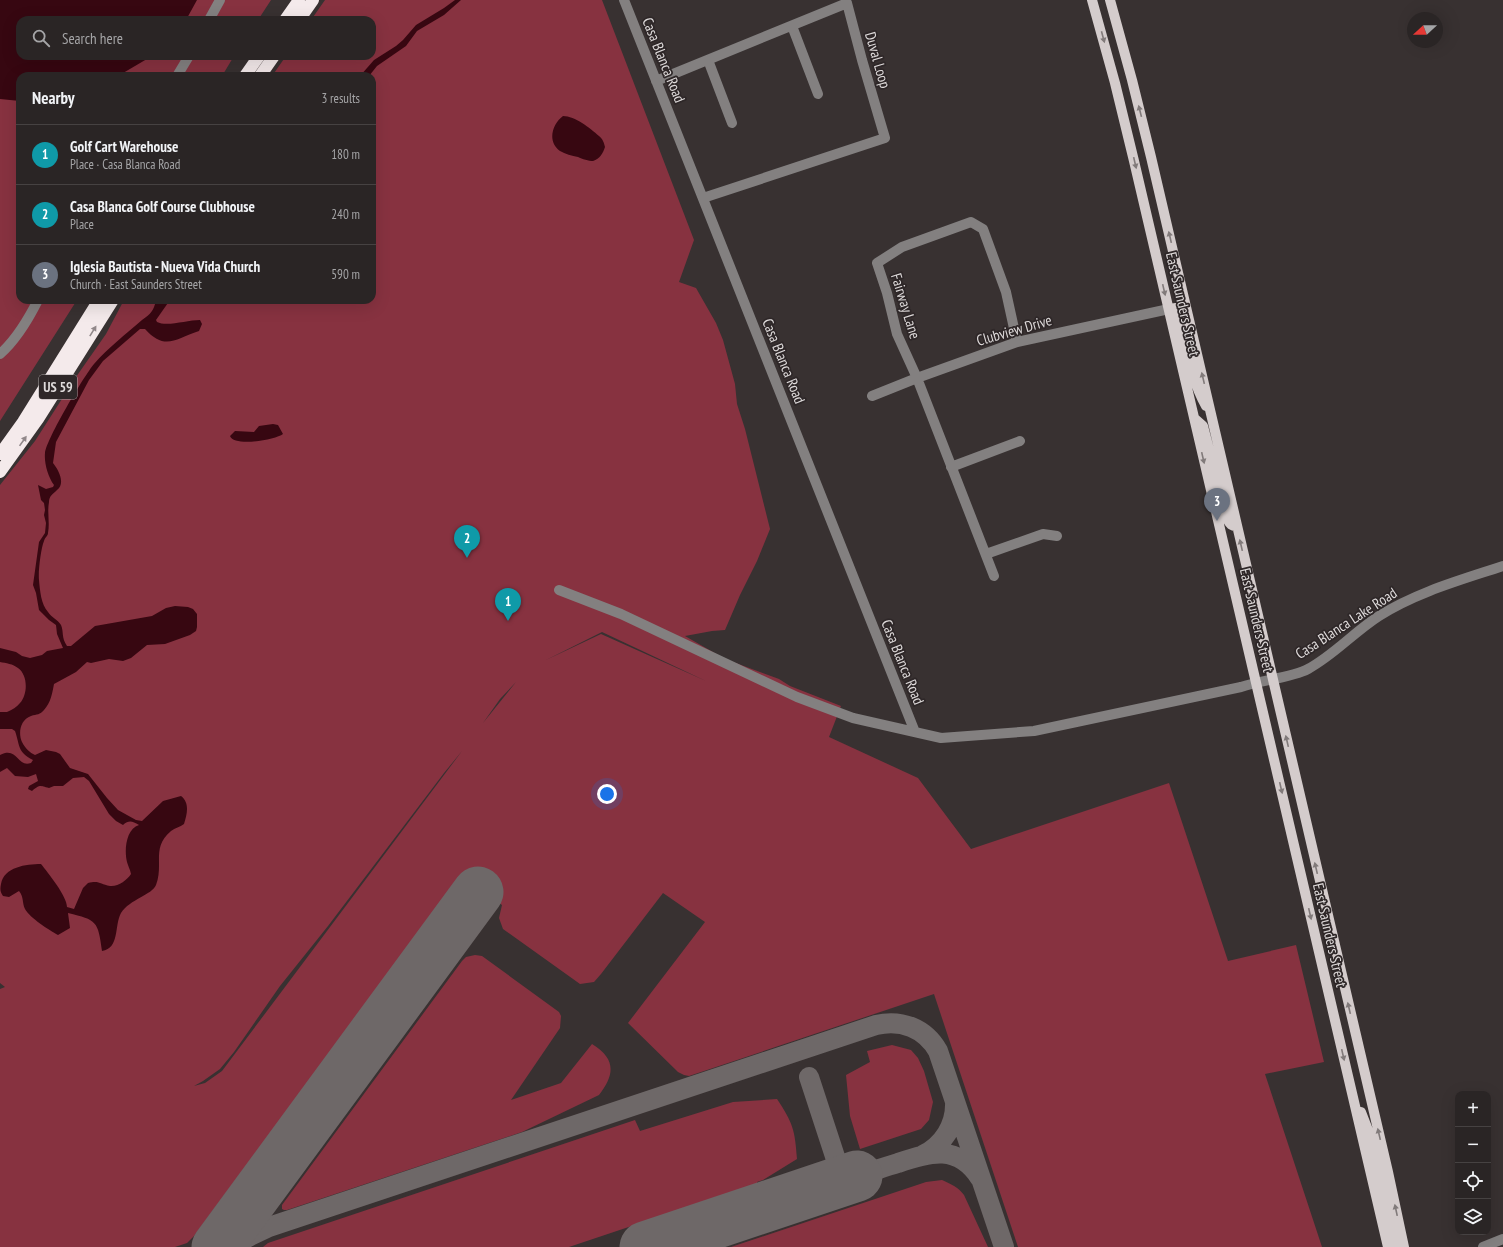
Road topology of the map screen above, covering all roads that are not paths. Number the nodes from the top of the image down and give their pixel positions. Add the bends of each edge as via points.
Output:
1 (220, 0) edge
2 (299, 0) edge
3 (313, 0) edge
4 (624, 0) edge
5 (1092, 0) edge
6 (1110, 0) edge
7 (211, 16) edge
8 (287, 16) edge
9 (302, 16) edge
10 (792, 26) junction
11 (186, 60) edge
12 (256, 60) edge
13 (271, 60) edge
14 (708, 60) junction
15 (179, 72) edge
16 (248, 72) edge
17 (263, 72) edge
18 (656, 81) junction
19 (818, 94) dead end
20 (732, 123) dead end
21 (702, 198) junction
22 (36, 304) edge
23 (96, 304) edge
24 (110, 304) edge
25 (1169, 309) junction
26 (1016, 342) junction
27 (0, 354) edge
28 (917, 378) junction
29 (872, 396) dead end
30 (1212, 417) junction
31 (1194, 418) junction
32 (1020, 441) dead end
33 (0, 454) edge
34 (951, 468) junction
35 (0, 472) edge
36 (1237, 526) junction
37 (1057, 536) dead end
38 (986, 554) junction
39 (1503, 566) edge
40 (994, 576) dead end
41 (559, 590) dead end
42 (1272, 679) junction
43 (1256, 682) junction
44 (915, 732) junction
45 (1352, 1096) junction
46 (1503, 1239) edge
47 (1388, 1247) edge
48 (1396, 1247) edge
49 (1404, 1247) edge
50 (1482, 1247) edge

1 - 7 street
2 - 8 highway
3 - 9 highway
4 - 18 street, Casa Blanca Road
5 -> 25 main road, East Saunders Street via 1116,83
30 -> 6 main road, East Saunders Street via 1150,150
10 - 14 street, Duval Loop
10 - 19 street
10 - 21 street, Duval Loop via 847,3 886,138
11 - 15 street
12 - 16 highway
13 - 17 highway
14 - 18 street, Duval Loop
14 - 20 street
18 - 21 street, Casa Blanca Road
21 - 44 street, Casa Blanca Road
22 - 27 street via 28,320
23 - 33 highway, US 59
35 -> 24 highway, US 59 via 38,419
25 - 26 street, Clubview Drive
25 - 30 main road via 1176,308 1178,311 1194,380
25 - 31 main road, East Saunders Street
26 - 28 street, Clubview Drive
26 - 28 street, Fairway Lane via 1006,292 983,229 971,222 902,247 877,263 897,334
28 - 29 street, Clubview Drive
28 - 34 street, Fairway Lane
30 - 36 main road, East Saunders Street
31 - 36 main road via 1203,426 1227,519 1230,524
31 -> 43 main road, East Saunders Street
32 - 34 street
34 - 38 street, Fairway Lane
42 -> 36 main road, East Saunders Street
37 - 38 street via 1043,534
38 - 40 street, Fairway Lane
39 - 42 street, Casa Blanca Lake Road via 1426,592 1399,604 1307,669
41 - 44 street via 621,614 796,697 854,718
42 - 43 street
49 -> 42 main road, East Saunders Street
43 - 44 street via 1034,731 941,738
43 -> 45 main road, East Saunders Street
45 - 47 main road, East Saunders Street
45 - 48 main road via 1368,1130
46 - 50 street

